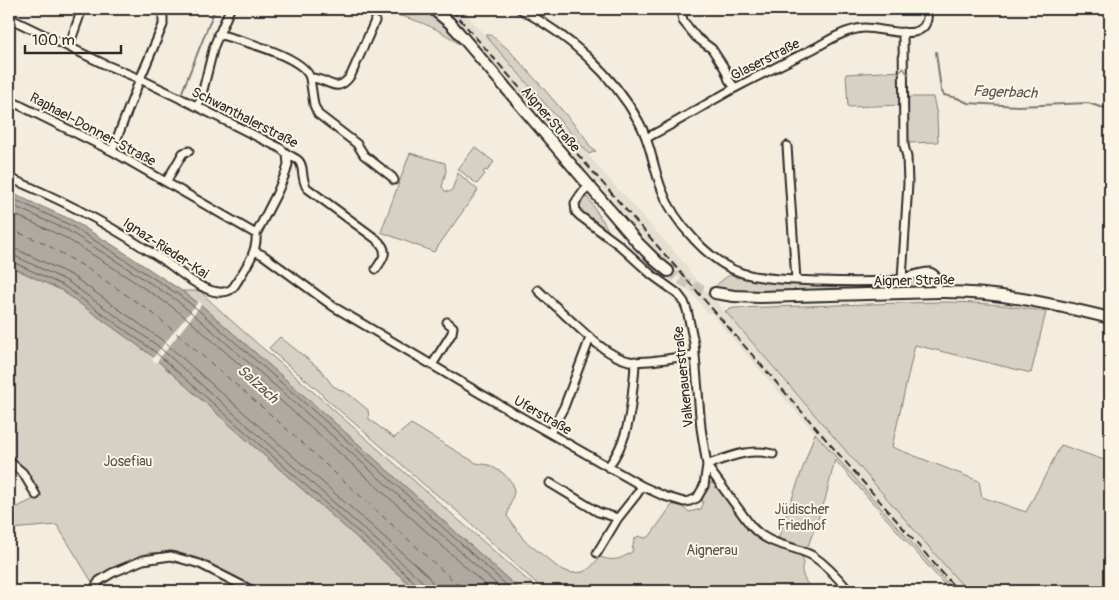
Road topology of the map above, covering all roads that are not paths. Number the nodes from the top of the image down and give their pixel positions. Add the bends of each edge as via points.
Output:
1 (82, 9) edge
2 (162, 9) edge
3 (230, 9) edge
4 (520, 9) edge
5 (680, 9) edge
6 (928, 9) edge
7 (436, 12) edge
8 (9, 18) edge
9 (375, 21) dead end
10 (903, 32) junction
11 (218, 34) junction
12 (69, 46) junction
13 (310, 78) junction
14 (140, 79) junction
15 (734, 88) junction
16 (9, 100) edge
17 (198, 107) junction
18 (646, 138) junction
19 (787, 146) dead end
20 (112, 151) junction
21 (189, 151) dead end
22 (287, 155) junction
23 (9, 178) edge
24 (394, 180) dead end
25 (166, 182) junction
26 (590, 185) junction
27 (256, 234) junction
28 (254, 251) junction
29 (376, 269) dead end
30 (668, 271) tunnel mouth
31 (902, 279) junction
32 (796, 280) junction
33 (538, 290) dead end
34 (938, 292) junction
35 (715, 293) tunnel mouth
36 (1110, 318) edge
37 (447, 322) dead end
38 (590, 338) junction
39 (694, 355) junction
40 (635, 361) junction
41 (432, 365) junction
42 (550, 433) junction
43 (773, 454) dead end
44 (9, 461) edge
45 (707, 466) junction
46 (608, 467) junction
47 (550, 483) dead end
48 (721, 484) junction
49 (642, 486) junction
50 (704, 486) junction
51 (36, 495) dead end
52 (618, 518) junction
53 (597, 553) dead end
54 (93, 591) edge
55 (253, 591) edge
56 (849, 591) edge

1 - 12 street
2 - 14 street via 163,25
3 - 11 street
4 - 18 street via 554,30 590,59 630,107
5 - 15 street via 683,21 712,49
6 - 10 street, Glaserstraße via 923,28 912,33
7 - 26 main road, Aigner Straße via 459,33
8 - 12 street, Schwanthalerstraße
9 - 13 street via 348,80 334,86
10 - 15 street, Glaserstraße via 866,28 846,32
31 -> 10 street via 908,183 904,146
11 - 13 street via 281,54 305,69
11 - 17 street
12 - 14 street, Schwanthalerstraße
13 - 24 street via 318,114 357,144 364,155
14 - 17 street, Schwanthalerstraße
14 - 20 street
15 - 18 street, Glaserstraße
16 - 20 street, Raphael-Donner-Straße
17 - 22 street, Schwanthalerstraße via 276,146
18 - 32 street via 668,203 701,247 736,270
19 - 32 street
20 - 25 street, Raphael-Donner-Straße
21 - 25 street, Raphael-Donner-Straße via 183,153
22 - 27 street, Ignaz-Rieder-Kai via 286,172
22 - 29 street, Schwanthalerstraße via 300,162 307,188 383,246 385,256
23 - 28 street, Ignaz-Rieder-Kai via 96,219 208,290 229,292 233,289
25 - 27 street, Raphael-Donner-Straße
26 - 30 main road, Aigner Straße via 650,256
26 - 39 street, Valkenauerstraße via 575,203 576,212 681,297 687,310
27 - 28 street, Ignaz-Rieder-Kai
28 - 41 street, Uferstraße via 334,307
31 - 32 street
31 - 34 street via 923,272 934,273
33 - 38 street
34 - 35 main road, Aigner Straße via 768,297
34 - 36 main road, Aigner Straße via 1004,296
37 - 41 street via 452,333
38 - 40 street via 617,356
38 - 42 street
39 - 40 street
39 - 45 street, Valkenauerstraße
40 - 46 street via 628,426
41 - 42 street, Uferstraße
42 - 46 street, Uferstraße
43 - 45 street via 744,452
44 - 51 street via 23,473
45 - 48 street
45 - 50 street
46 - 49 street, Uferstraße
47 - 52 street via 598,512
48 - 50 street via 711,481
48 - 56 street via 760,535 813,556
49 - 50 street, Uferstraße via 684,502 696,498
49 - 52 street
52 - 53 street
54 - 55 street via 99,581 112,573 144,560 171,556 200,564

